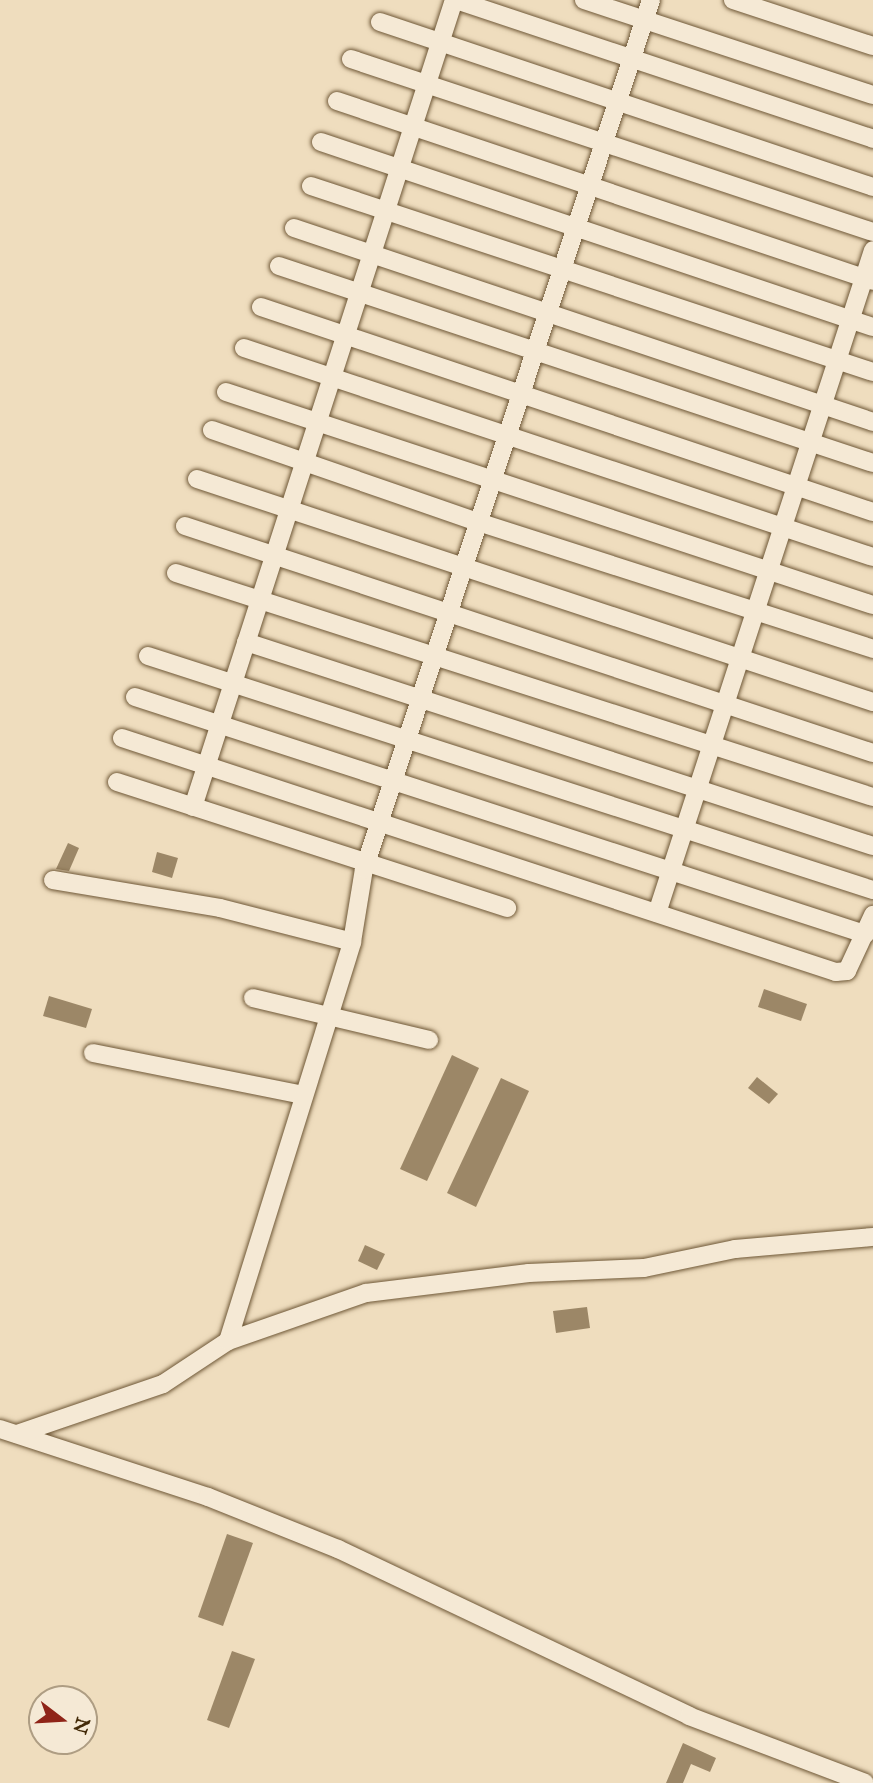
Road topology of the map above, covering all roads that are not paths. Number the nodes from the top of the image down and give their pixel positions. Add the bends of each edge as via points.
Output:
1 (455, 0) edge
2 (584, 0) edge
3 (651, 0) edge
4 (733, 0) edge
5 (644, 20) junction
6 (380, 22) dead end
7 (440, 42) junction
8 (873, 46) edge
9 (631, 58) junction
10 (351, 59) dead end
11 (426, 84) junction
12 (873, 95) edge
13 (337, 101) dead end
14 (617, 103) junction
15 (413, 126) junction
16 (873, 139) edge
17 (321, 142) dead end
18 (604, 143) junction
19 (399, 168) junction
20 (311, 186) dead end
21 (589, 186) junction
22 (873, 187) edge
23 (385, 211) junction
24 (294, 228) dead end
25 (576, 228) junction
26 (873, 232) edge
27 (873, 250) edge
28 (371, 254) junction
29 (279, 266) dead end
30 (562, 270) junction
31 (868, 280) edge
32 (359, 292) junction
33 (261, 307) dead end
34 (548, 313) junction
35 (850, 319) junction
36 (873, 327) edge
37 (345, 335) junction
38 (244, 348) dead end
39 (535, 351) junction
40 (837, 360) junction
41 (873, 372) edge
42 (331, 378) junction
43 (226, 392) dead end
44 (521, 394) junction
45 (822, 405) junction
46 (317, 421) junction
47 (873, 422) edge
48 (212, 430) dead end
49 (507, 436) junction
50 (810, 442) junction
51 (304, 462) junction
52 (873, 463) edge
53 (494, 478) junction
54 (197, 479) dead end
55 (796, 486) junction
56 (288, 510) junction
57 (873, 512) edge
58 (478, 522) junction
59 (185, 526) dead end
60 (783, 527) junction
61 (274, 555) junction
62 (873, 557) edge
63 (463, 569) junction
64 (769, 570) junction
65 (176, 573) dead end
66 (259, 599) junction
67 (873, 605) edge
68 (755, 611) junction
69 (449, 613) junction
70 (246, 642) junction
71 (873, 649) edge
72 (148, 656) dead end
73 (435, 656) junction
74 (740, 659) junction
75 (232, 683) junction
76 (135, 697) dead end
77 (420, 699) junction
78 (873, 702) edge
79 (725, 705) junction
80 (219, 724) junction
81 (122, 738) dead end
82 (407, 740) junction
83 (712, 745) junction
84 (873, 754) edge
85 (205, 766) junction
86 (393, 781) junction
87 (117, 782) dead end
88 (697, 789) junction
89 (873, 797) edge
90 (193, 807) junction
91 (380, 822) junction
92 (684, 830) junction
93 (873, 846) edge
94 (366, 863) junction
95 (671, 871) junction
96 (53, 880) dead end
97 (873, 890) edge
98 (507, 908) dead end
99 (657, 913) junction
100 (873, 915) edge
101 (865, 934) junction
102 (352, 942) junction
103 (253, 998) dead end
104 (329, 1016) junction
105 (429, 1040) dead end
106 (93, 1053) dead end
107 (304, 1095) junction
108 (873, 1237) edge
109 (228, 1341) junction
110 (8, 1431) edge
111 (865, 1783) edge

1 - 7 street
1 - 9 street
2 - 5 street
3 - 5 street
4 - 8 street
5 - 9 street
5 - 12 street
6 - 7 street
7 - 11 street
7 - 14 street
9 - 14 street
9 - 16 street
10 - 11 street
11 - 15 street
11 - 18 street
13 - 15 street
14 - 18 street
14 - 22 street
15 - 19 street
15 - 21 street
17 - 19 street
18 - 21 street
18 - 26 street
19 - 23 street
19 - 25 street
20 - 23 street
21 - 25 street
21 - 31 street
23 - 28 street
23 - 30 street
24 - 28 street
25 - 30 street
25 - 35 street
27 - 31 street
28 - 32 street
28 - 34 street
29 - 32 street
30 - 34 street
30 - 40 street
31 - 35 street
32 - 37 street
32 - 39 street
33 - 37 street
34 - 39 street
34 - 45 street
35 - 36 street
35 - 40 street
37 - 42 street
37 - 44 street
38 - 42 street
39 - 44 street
39 - 50 street
40 - 41 street
40 - 45 street
42 - 46 street
42 - 49 street
43 - 46 street
44 - 49 street
44 - 55 street
45 - 47 street
45 - 50 street
46 - 51 street
46 - 53 street
48 - 51 street
49 - 53 street
49 - 60 street
50 - 52 street
50 - 55 street
51 - 56 street
51 - 58 street
53 - 58 street
53 - 64 street
54 - 56 street
55 - 57 street
55 - 60 street
56 - 61 street
56 - 63 street
58 - 63 street
58 - 68 street
59 - 61 street
60 - 62 street
60 - 64 street
61 - 66 street
61 - 69 street
63 - 69 street
63 - 74 street
64 - 67 street
64 - 68 street
65 - 66 street
66 - 70 street
66 - 73 street
68 - 71 street
68 - 74 street
69 - 73 street
69 - 79 street
70 - 75 street
70 - 77 street
72 - 75 street
73 - 77 street
73 - 83 street
74 - 78 street
74 - 79 street
75 - 80 street
75 - 82 street
76 - 80 street
77 - 82 street
77 - 88 street
79 - 83 street
79 - 84 street
80 - 85 street
80 - 86 street
81 - 85 street
82 - 86 street
82 - 92 street
83 - 88 street
83 - 89 street
85 - 90 street
85 - 91 street
86 - 91 street
86 - 95 street
87 - 90 street
88 - 92 street
88 - 93 street
90 - 94 street
91 - 94 street
91 - 99 street
92 - 95 street
92 - 97 street
94 - 98 street
94 - 102 street
95 - 99 street
95 - 101 street
96 - 102 street via 220,908
99 - 101 street via 836,972 847,971
100 - 101 street
102 - 104 street
103 - 104 street
104 - 105 street
104 - 107 street
106 - 107 street
107 - 109 street
108 - 109 street via 735,1249 644,1268 424,1283 366,1293
109 - 110 street via 163,1384
110 - 111 street via 208,1497 338,1549 688,1716

